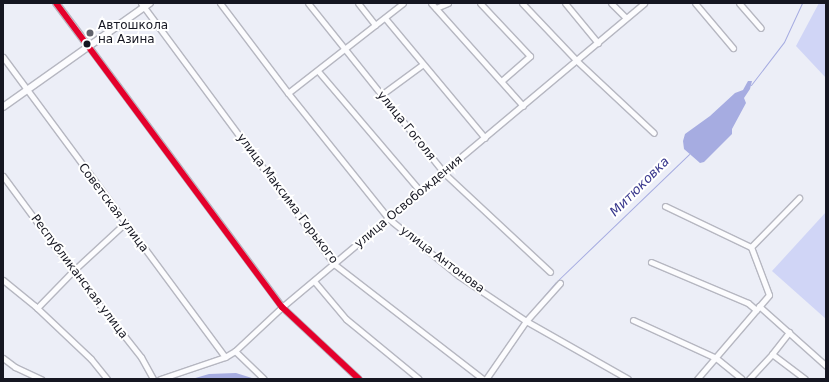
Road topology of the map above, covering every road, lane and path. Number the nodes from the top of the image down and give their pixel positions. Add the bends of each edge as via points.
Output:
1 (56, 3) edge
2 (150, 3) edge
3 (220, 3) edge
4 (308, 3) edge
5 (358, 3) edge
6 (403, 3) edge
7 (431, 3) edge
8 (448, 3) edge
9 (480, 3) edge
10 (522, 3) edge
11 (565, 3) edge
12 (612, 3) edge
13 (644, 3) edge
14 (695, 3) edge
15 (739, 3) edge
16 (143, 5) edge
17 (436, 8) junction
18 (384, 18) junction
19 (626, 18) junction
20 (375, 25) junction
21 (761, 28) dead end
22 (598, 43) junction
23 (89, 47) junction
24 (733, 48) dead end
25 (345, 50) junction
26 (3, 57) edge
27 (577, 61) junction
28 (423, 64) junction
29 (318, 71) junction
30 (502, 80) junction
31 (27, 92) junction
32 (288, 93) junction
33 (381, 95) junction
34 (523, 106) junction
35 (3, 107) edge
36 (654, 133) dead end
37 (485, 138) junction
38 (444, 173) junction
39 (3, 176) edge
40 (421, 192) junction
41 (799, 198) dead end
42 (665, 206) dead end
43 (388, 219) junction
44 (125, 223) junction
45 (751, 247) junction
46 (650, 262) dead end
47 (334, 264) junction
48 (73, 271) junction
49 (550, 272) dead end
50 (3, 280) edge
51 (314, 281) junction
52 (560, 283) dead end
53 (282, 307) junction
54 (37, 308) junction
55 (758, 308) junction
56 (525, 320) junction
57 (633, 320) dead end
58 (789, 332) junction
59 (235, 351) junction
60 (772, 354) junction
61 (226, 356) junction
62 (3, 358) edge
63 (716, 358) junction
64 (826, 366) edge
65 (41, 379) edge
66 (106, 379) edge
67 (153, 379) edge
68 (160, 379) edge
69 (264, 379) edge
70 (359, 379) edge
71 (419, 379) edge
72 (484, 379) edge
73 (628, 379) edge
74 (697, 379) edge
75 (742, 379) edge
76 (749, 379) edge
77 (805, 379) edge

1 - 23 main road
2 - 16 main road
3 - 32 street, улица Антонова
4 - 25 street, улица Гоголя
5 - 20 street
6 - 18 street
7 - 17 street
8 - 17 street
9 - 30 street via 530,56
10 - 27 street
11 - 22 street
12 - 19 street
13 - 19 street, улица Освобождения
14 - 24 street
15 - 21 street
16 - 23 main road
16 - 47 street, улица Максима Горького
17 - 30 street
18 - 20 street
18 - 28 street
19 - 22 street, улица Освобождения
20 - 25 street
22 - 27 street, улица Освобождения
23 - 31 main road
23 - 53 street
25 - 29 street
25 - 33 street, улица Гоголя
26 - 31 street, Советская улица
27 - 34 street, улица Освобождения
27 - 36 street
28 - 33 street
28 - 37 street
29 - 32 street
29 - 40 street
30 - 34 street
31 - 35 main road
31 - 44 street, Советская улица
32 - 43 street, улица Антонова
33 - 38 street, улица Гоголя
34 - 37 street, улица Освобождения
37 - 38 street, улица Освобождения
38 - 40 street, улица Освобождения
38 - 49 street, улица Гоголя
39 - 48 street, Республиканская улица
40 - 43 street, улица Освобождения
41 - 45 street
42 - 45 street
43 - 47 street, улица Освобождения
43 - 56 street, улица Антонова via 459,276
44 - 48 street
44 - 61 street, Советская улица
45 - 55 street via 769,295
46 - 55 street
47 - 51 street, улица Освобождения
47 - 72 street, улица Максима Горького
48 - 54 street
48 - 67 street, Республиканская улица via 141,358
50 - 54 street
51 - 53 street, улица Освобождения
51 - 71 street via 346,319
52 - 56 street
53 - 59 street, улица Освобождения
53 - 70 street
54 - 66 street via 91,359
55 - 58 street
55 - 63 street
56 - 72 street
56 - 73 street, улица Антонова
57 - 63 street
58 - 60 street
58 - 64 street
59 - 61 street, улица Освобождения
59 - 69 street
60 - 76 street
60 - 77 street
61 - 68 street, улица Освобождения
62 - 65 street via 15,367
63 - 74 street
63 - 75 street

